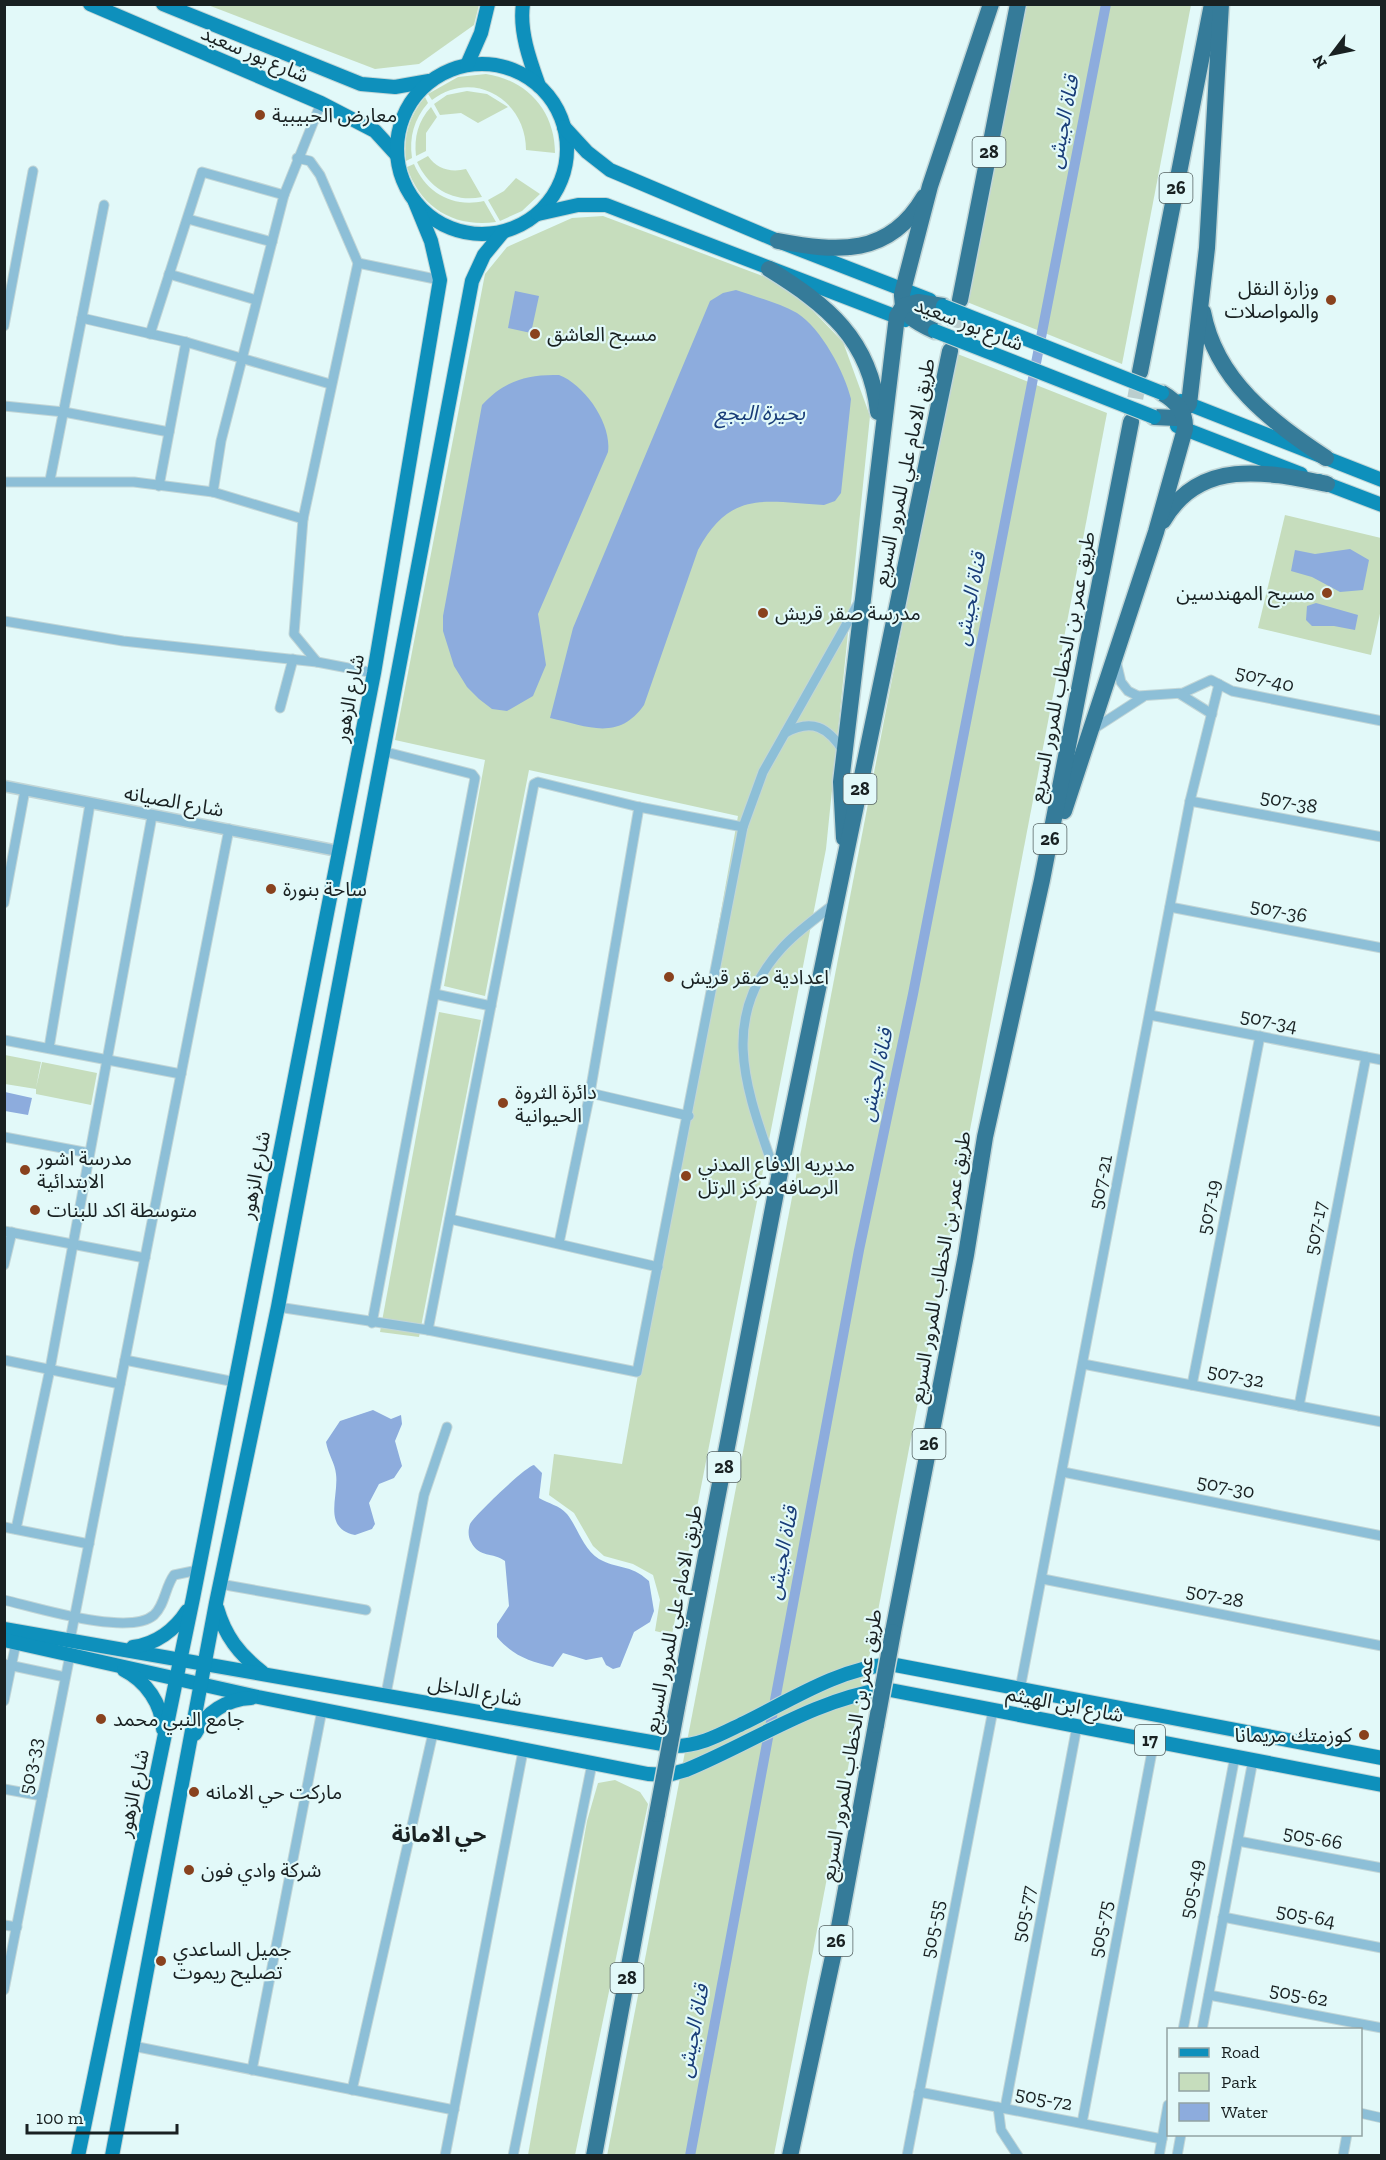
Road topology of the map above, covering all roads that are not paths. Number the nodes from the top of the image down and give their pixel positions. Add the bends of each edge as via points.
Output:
1 (90, 4) edge
2 (163, 4) edge
3 (488, 4) edge
4 (523, 4) edge
5 (991, 4) edge
6 (1018, 4) edge
7 (1212, 4) edge
8 (1221, 4) edge
9 (467, 65) junction
10 (429, 81) junction
11 (539, 86) junction
12 (321, 103) junction
13 (564, 127) junction
14 (396, 154) junction
15 (297, 158) junction
16 (33, 171) dead end
17 (930, 186) junction
18 (284, 195) junction
19 (415, 202) junction
20 (104, 205) dead end
21 (537, 214) junction
22 (188, 219) junction
23 (503, 232) junction
24 (778, 241) junction
25 (272, 242) junction
26 (358, 263) junction
27 (769, 269) junction
28 (169, 274) junction
29 (440, 280) junction
30 (256, 300) junction
31 (960, 300) tunnel mouth
32 (1201, 303) junction
33 (906, 306) junction
34 (943, 306) joint
35 (82, 318) junction
36 (4, 326) edge
37 (935, 331) joint
38 (150, 334) junction
39 (186, 342) junction
40 (950, 351) tunnel mouth
41 (242, 360) junction
42 (1140, 372) tunnel mouth
43 (330, 384) junction
44 (1162, 393) joint
45 (4, 406) edge
46 (64, 412) junction
47 (1181, 414) junction
48 (1154, 417) joint
49 (1131, 422) tunnel mouth
50 (169, 432) junction
51 (881, 436) junction
52 (1326, 458) junction
53 (51, 480) junction
54 (1382, 480) edge
55 (4, 482) edge
56 (1327, 484) junction
57 (159, 486) junction
58 (213, 492) junction
59 (1382, 506) edge
60 (303, 519) junction
61 (1156, 532) junction
62 (863, 594) junction
63 (4, 621) edge
64 (1115, 656) junction
65 (293, 659) junction
66 (317, 662) junction
67 (374, 673) junction
68 (1219, 684) junction
69 (1180, 694) junction
70 (1143, 697) junction
71 (280, 708) dead end
72 (1212, 714) junction
73 (1382, 721) edge
74 (1090, 731) junction
75 (784, 733) junction
76 (359, 746) junction
77 (381, 751) junction
78 (844, 753) junction
79 (4, 786) edge
80 (25, 790) junction
81 (1190, 801) junction
82 (90, 804) junction
83 (639, 807) junction
84 (152, 816) junction
85 (743, 827) junction
86 (229, 830) junction
87 (1382, 837) edge
88 (338, 851) junction
89 (845, 859) junction
90 (1042, 880) junction
91 (837, 902) junction
92 (4, 903) edge
93 (1170, 907) junction
94 (1382, 948) edge
95 (435, 994) junction
96 (491, 1006) junction
97 (1150, 1015) junction
98 (1260, 1036) junction
99 (4, 1040) edge
100 (49, 1048) junction
101 (1366, 1057) junction
102 (107, 1060) junction
103 (1382, 1060) edge
104 (181, 1074) junction
105 (590, 1093) junction
106 (689, 1116) junction
107 (4, 1137) edge
108 (89, 1153) junction
109 (778, 1182) junction
110 (450, 1219) junction
111 (8, 1231) edge
112 (559, 1243) junction
113 (71, 1244) junction
114 (145, 1258) junction
115 (4, 1265) edge
116 (658, 1267) junction
117 (278, 1307) junction
118 (372, 1323) junction
119 (428, 1330) junction
120 (4, 1360) edge
121 (125, 1360) junction
122 (1083, 1364) junction
123 (50, 1369) junction
124 (235, 1382) junction
125 (120, 1384) junction
126 (1192, 1385) junction
127 (1299, 1406) junction
128 (1382, 1422) edge
129 (447, 1427) dead end
130 (1063, 1472) junction
131 (4, 1527) edge
132 (16, 1529) junction
133 (1382, 1536) edge
134 (89, 1544) junction
135 (198, 1570) junction
136 (1042, 1579) junction
137 (220, 1584) junction
138 (193, 1598) junction
139 (4, 1600) edge
140 (216, 1603) junction
141 (366, 1611) dead end
142 (75, 1617) junction
143 (4, 1629) edge
144 (70, 1640) junction
145 (10, 1641) edge
146 (1382, 1646) edge
147 (121, 1648) junction
148 (70, 1655) junction
149 (180, 1658) junction
150 (205, 1662) junction
151 (8, 1665) edge
152 (117, 1666) junction
153 (925, 1671) joint
154 (263, 1673) junction
155 (65, 1677) junction
156 (176, 1679) junction
157 (298, 1679) junction
158 (201, 1685) junction
159 (1020, 1689) junction
160 (386, 1695) junction
161 (1058, 1696) junction
162 (258, 1697) junction
163 (4, 1701) edge
164 (294, 1704) junction
165 (322, 1710) junction
166 (993, 1710) junction
167 (1054, 1721) junction
168 (1077, 1726) junction
169 (433, 1733) junction
170 (164, 1739) junction
171 (1154, 1741) junction
172 (190, 1744) junction
173 (523, 1751) junction
174 (1235, 1756) junction
175 (1382, 1758) edge
176 (1253, 1760) junction
177 (592, 1764) junction
178 (1382, 1785) edge
179 (4, 1789) edge
180 (42, 1796) junction
181 (1238, 1841) junction
182 (1382, 1868) edge
183 (1223, 1917) junction
184 (4, 1925) edge
185 (17, 1927) junction
186 (1382, 1948) edge
187 (4, 1990) edge
188 (1209, 1995) junction
189 (1183, 2028) edge
190 (1202, 2028) edge
191 (1382, 2028) edge
192 (132, 2046) junction
193 (252, 2070) junction
194 (352, 2090) junction
195 (919, 2092) junction
196 (1001, 2108) junction
197 (454, 2110) junction
198 (1167, 2111) edge
199 (1362, 2114) edge
200 (1382, 2118) edge
201 (1082, 2123) junction
202 (1181, 2136) edge
203 (1347, 2136) edge
204 (1162, 2139) junction
205 (596, 2149) edge
206 (78, 2156) edge
207 (112, 2156) edge
208 (445, 2156) edge
209 (513, 2156) edge
210 (790, 2156) edge
211 (907, 2156) edge
212 (1018, 2156) edge
213 (1159, 2156) edge
214 (1177, 2156) edge
215 (1343, 2156) edge

1 - 12 main road, شارع بور سعيد
2 - 10 main road, شارع بور سعيد via 361,84 395,87
3 - 9 main road
4 - 11 main road via 521,15 529,57
5 - 17 highway
6 - 31 highway, 28
7 - 42 highway, 26
8 - 32 highway
9 - 10 main road via 447,70
9 - 11 main road via 492,64 517,71
10 - 14 main road via 410,101 399,126
11 - 13 main road via 554,104
12 - 14 main road, شارع بور سعيد via 375,131
12 - 15 street
13 - 21 main road via 567,151 563,174 553,196
13 - 24 main road, شارع بور سعيد via 587,153 610,170
14 - 19 main road via 402,180
15 - 18 street
15 - 26 street via 310,161 320,175
16 - 36 street
17 - 24 highway via 904,223 879,241 821,249
17 - 33 highway
18 - 22 street via 202,172
18 - 25 street
19 - 23 main road via 433,219 455,230 479,235
19 - 29 main road, شارع الزهور via 431,241
20 - 35 street
21 - 23 main road
21 - 27 main road, شارع بور سعيد via 558,208 606,205
22 - 25 street
22 - 28 street
23 - 77 main road via 484,255 472,281
24 - 33 main road, شارع بور سعيد
25 - 30 street
26 - 29 street
26 - 43 street
27 - 33 main road, شارع بور سعيد
27 - 51 highway via 824,307 854,340 873,382
28 - 30 street
28 - 38 street
29 - 67 main road, شارع الزهور
30 - 41 street
32 - 47 highway
32 - 52 highway via 1211,339 1227,373 1267,415
33 - 34 highway via 927,302
33 - 37 highway
33 - 51 highway
34 - 44 main road, شارع بور سعيد, bridge
35 - 38 street
35 - 46 street
37 - 48 main road, شارع بور سعيد, bridge
38 - 39 street
39 - 41 street
39 - 50 street
40 - 89 highway, طريق الامام علي للمرور السريع / 28
41 - 43 street
41 - 58 street via 221,441
43 - 60 street
44 - 47 highway
45 - 46 street
46 - 50 street
46 - 53 street
47 - 48 highway
47 - 52 main road
47 - 56 main road
47 - 61 highway
49 - 90 highway, طريق عمر بن الخطاب للمرور السريع / 26
50 - 57 street
51 - 62 highway
52 - 54 main road
53 - 55 street
53 - 57 street
56 - 59 main road
56 - 61 highway via 1246,471 1215,478 1179,499
57 - 58 street
58 - 60 street
60 - 66 street via 294,634
61 - 64 highway
62 - 75 street
62 - 78 highway
63 - 65 street via 123,641
64 - 70 street via 1124,687
64 - 74 highway
65 - 66 street
65 - 71 street
66 - 67 street
67 - 76 main road, شارع الزهور
68 - 69 street, 507-40 via 1209,680
68 - 72 street, 507-21
68 - 73 street, 507-40 via 1234,692
69 - 70 street, 507-40
69 - 72 street
70 - 74 street, 507-40
72 - 81 street, 507-21
74 - 90 highway
75 - 78 street via 803,725 812,726 830,734
75 - 85 street via 763,772
76 - 77 main road
76 - 88 main road, شارع الزهور
77 - 95 street via 476,778
77 - 117 main road
78 - 89 highway via 840,791
79 - 80 street, شارع الصيانه
80 - 82 street, شارع الصيانه
80 - 92 street
81 - 87 street, 507-38
81 - 93 street, 507-21
82 - 84 street, شارع الصيانه
82 - 100 street
83 - 85 street
83 - 96 street via 534,784
83 - 105 street
84 - 86 street, شارع الصيانه
84 - 102 street
85 - 106 street
86 - 88 street, شارع الصيانه
86 - 104 street
88 - 124 main road, شارع الزهور
89 - 91 highway, طريق الامام علي للمرور السريع / 28
90 - 210 highway, طريق عمر بن الخطاب للمرور السريع / 26, bridge via 985,1137 837,1938
91 - 109 highway, طريق الامام علي للمرور السريع / 28
91 - 109 street via 771,961 745,1015 744,1075
93 - 94 street, 507-36
93 - 97 street, 507-21
95 - 96 street
95 - 118 street
96 - 110 street
97 - 98 street, 507-34
97 - 122 street, 507-21
98 - 101 street, 507-34
98 - 126 street, 507-19
99 - 100 street
100 - 102 street
101 - 103 street, 507-34
101 - 127 street, 507-17
102 - 104 street
102 - 108 street
104 - 114 street
105 - 106 street
105 - 112 street
106 - 116 street
107 - 108 street
108 - 113 street
109 - 205 highway, طريق الامام علي للمرور السريع / 28, bridge
110 - 112 street
110 - 119 street
111 - 113 street
111 - 115 street
112 - 116 street
113 - 114 street
113 - 123 street
114 - 121 street
116 - 119 street via 637,1372
117 - 118 street
117 - 137 main road
118 - 119 street
120 - 123 street
121 - 124 street
121 - 125 street
122 - 126 street, 507-32
122 - 130 street, 507-21
123 - 125 street
123 - 132 street
124 - 135 main road, شارع الزهور
125 - 134 street
126 - 127 street, 507-32
127 - 128 street, 507-32
129 - 160 street via 424,1495
130 - 133 street, 507-30
130 - 136 street, 507-21
131 - 132 street
132 - 134 street
134 - 142 street
135 - 138 main road, شارع الزهور
135 - 142 street via 174,1575 161,1607 141,1622
136 - 146 street, 507-28
136 - 159 street, 507-21
137 - 140 main road
137 - 141 street
138 - 147 main road via 165,1635 144,1645
138 - 149 main road, شارع الزهور
139 - 142 street
140 - 150 main road
140 - 154 main road via 232,1643
142 - 144 street
143 - 144 main road, شارع الداخل
144 - 147 main road, شارع الداخل
145 - 148 main road
145 - 151 street
147 - 149 main road, شارع الداخل
148 - 152 main road
148 - 155 street, 503-33
149 - 150 main road, شارع الداخل
149 - 156 main road, شارع الزهور
150 - 154 main road, شارع الداخل
150 - 158 main road
151 - 155 street
151 - 163 street
152 - 156 main road
152 - 170 main road via 152,1695 159,1709
153 - 159 main road, شارع ابن الهيثم / 17
153 - 160 main road, شارع الداخل / 17, bridge via 890,1664 859,1669 696,1744 674,1746
154 - 157 main road, شارع الداخل
155 - 180 street, 503-33
156 - 158 main road
156 - 170 main road, شارع الزهور
157 - 160 main road, شارع الداخل
157 - 164 main road
158 - 162 main road
158 - 172 main road
159 - 161 main road, شارع ابن الهيثم / 17
161 - 167 main road
161 - 175 main road, شارع ابن الهيثم / 17
162 - 164 main road
162 - 172 main road via 240,1698 216,1710 197,1728
164 - 165 main road
165 - 169 main road
165 - 193 street
166 - 167 main road, شارع ابن الهيثم / 17
166 - 177 main road, شارع ابن الهيثم / 17, bridge via 885,1689 829,1703 668,1775
166 - 195 street, 505-55
167 - 168 main road, شارع ابن الهيثم / 17
168 - 171 main road, شارع ابن الهيثم / 17
168 - 196 street, 505-77
169 - 173 main road
169 - 194 street
170 - 206 main road, شارع الزهور
171 - 174 main road, شارع ابن الهيثم / 17
171 - 201 street, 505-75
172 - 192 main road
173 - 177 main road
173 - 197 street
174 - 176 main road, شارع ابن الهيثم / 17
174 - 189 street, 505-49
176 - 178 main road, شارع ابن الهيثم / 17
176 - 181 street, 505-49
177 - 209 street
179 - 180 street
180 - 185 street, 503-33
181 - 182 street, 505-66
181 - 183 street, 505-49
183 - 186 street, 505-64
183 - 188 street, 505-49
184 - 185 street
185 - 187 street, 503-33
188 - 190 street, 505-49
188 - 191 street, 505-62
192 - 193 street
192 - 207 main road
193 - 194 street
194 - 197 street
195 - 196 street, 505-72
195 - 211 street, 505-55
196 - 201 street, 505-72
196 - 212 street via 1001,2130
197 - 208 street
198 - 204 street
199 - 200 street
201 - 204 street, 505-72
202 - 214 street
203 - 215 street
204 - 213 street

